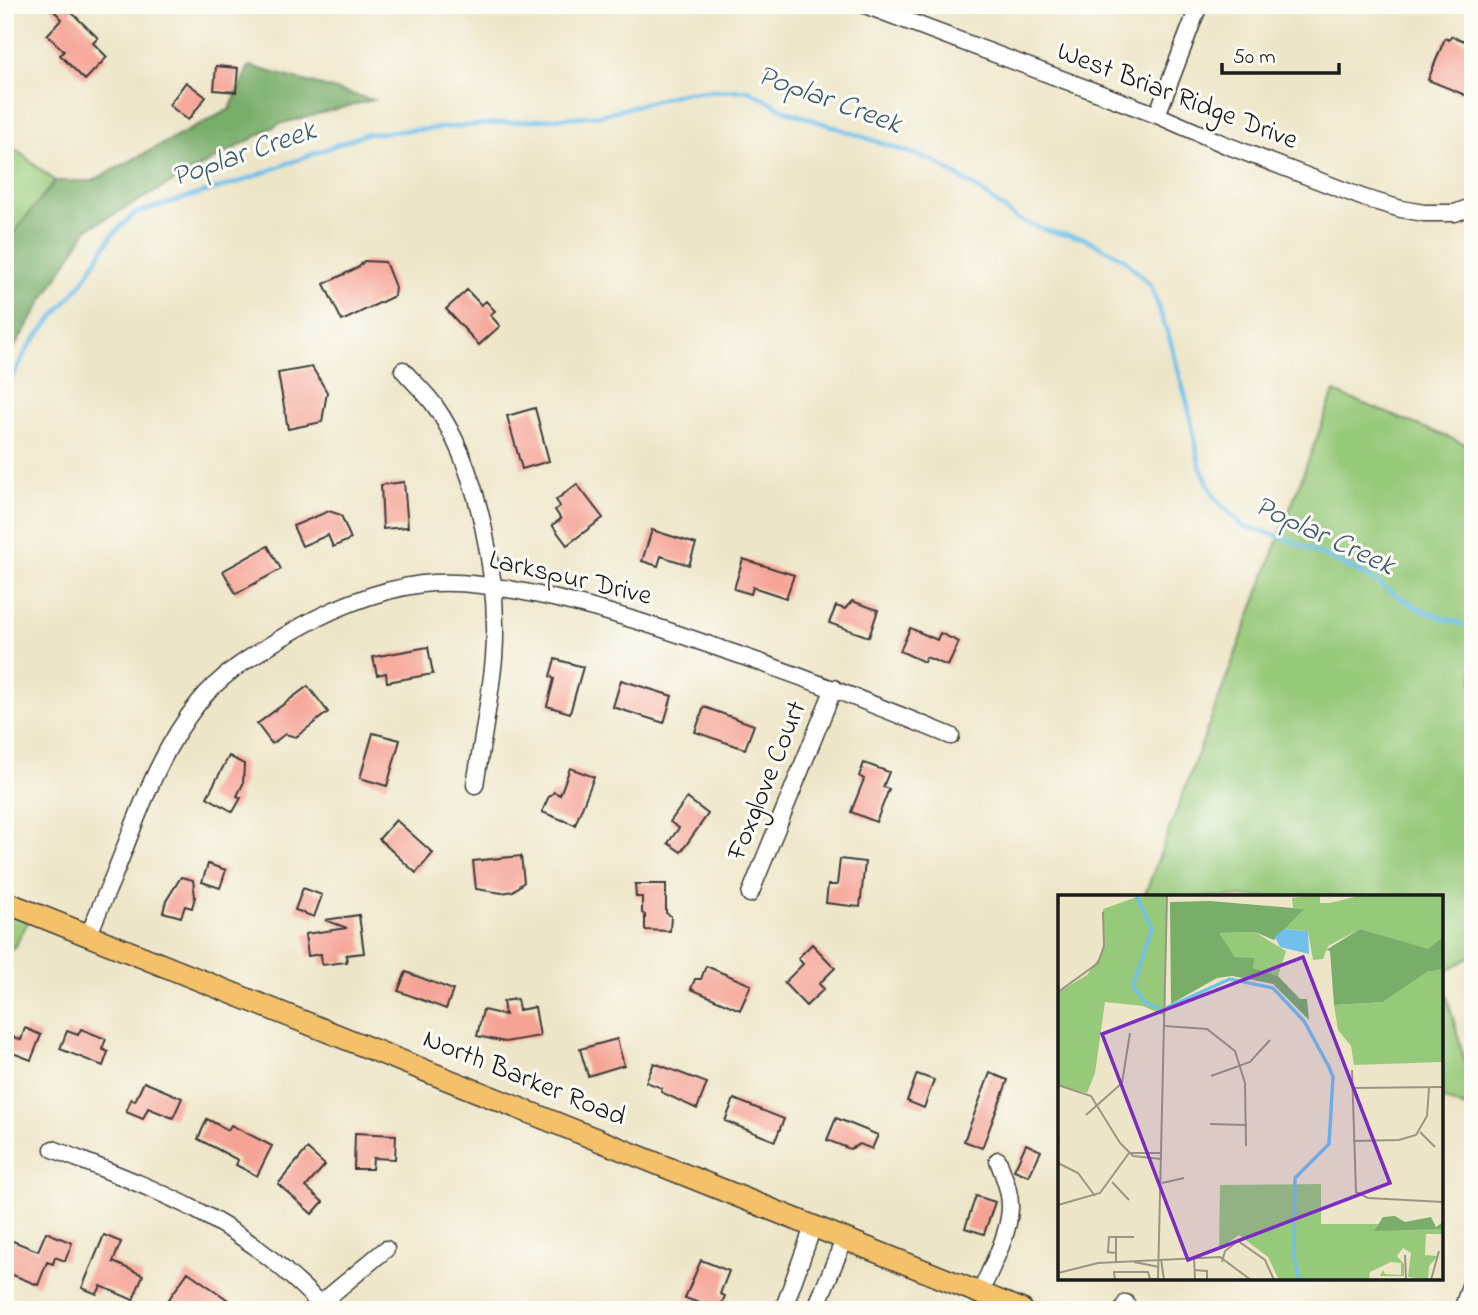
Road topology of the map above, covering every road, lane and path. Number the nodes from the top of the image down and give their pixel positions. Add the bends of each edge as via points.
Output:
1 (865, 5) edge
2 (1199, 5) edge
3 (1157, 115) junction
4 (1473, 206) edge
5 (403, 370) dead end
6 (491, 585) junction
7 (834, 688) junction
8 (951, 736) dead end
9 (475, 785) dead end
10 (750, 894) dead end
11 (5, 902) edge
12 (89, 935) junction
13 (53, 1149) dead end
14 (998, 1160) dead end
15 (813, 1227) junction
16 (844, 1240) junction
17 (386, 1249) dead end
18 (1473, 1277) edge
19 (981, 1294) junction
20 (321, 1307) edge
21 (783, 1310) edge
22 (815, 1310) edge
23 (1022, 1310) edge
24 (1462, 1310) edge

1 - 3 street, West Briar Ridge Drive
2 - 3 street
3 - 4 street, West Briar Ridge Drive via 1264,160 1401,209 1455,212
5 - 6 street via 434,404 472,481
6 - 7 street, Larkspur Drive via 603,610
6 - 9 street via 494,655
6 - 12 street, Larkspur Drive via 425,584 362,598 297,628 234,668 200,701 162,759
7 - 8 street, Larkspur Drive
7 - 10 street, Foxglove Court
11 - 12 main road, North Barker Road
12 - 15 main road, North Barker Road
13 - 20 street via 216,1219 285,1270
14 - 19 street via 1010,1208 1003,1242
15 - 16 main road, North Barker Road
15 - 21 street
16 - 19 main road, North Barker Road
16 - 22 street
17 - 20 street
18 - 24 street
19 - 23 main road, North Barker Road

